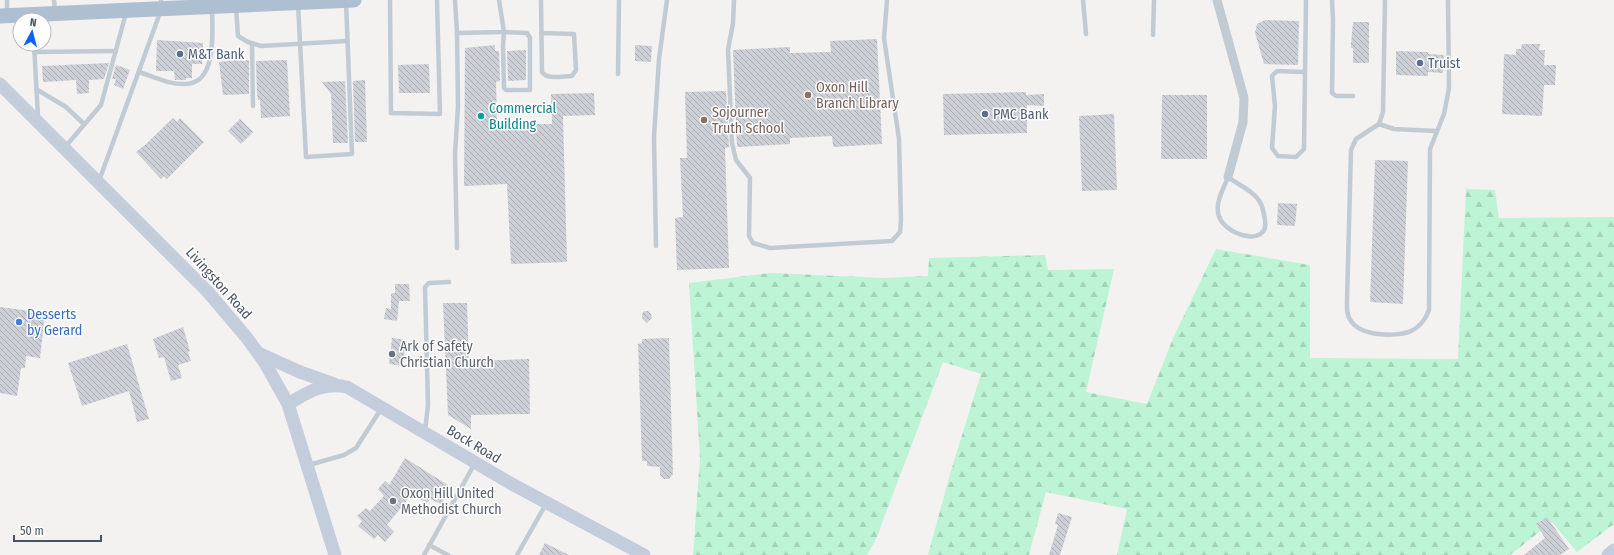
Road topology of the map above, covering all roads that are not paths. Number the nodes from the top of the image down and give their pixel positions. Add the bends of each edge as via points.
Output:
1 (7, 0) edge
2 (346, 0) edge
3 (354, 0) edge
4 (390, 0) edge
5 (437, 0) edge
6 (455, 0) edge
7 (499, 0) edge
8 (541, 0) edge
9 (618, 0) edge
10 (667, 0) edge
11 (734, 0) edge
12 (887, 0) edge
13 (1084, 0) edge
14 (1154, 0) edge
15 (1217, 0) edge
16 (1306, 0) edge
17 (1332, 0) edge
18 (1385, 0) edge
19 (1448, 0) edge
20 (253, 2) edge
21 (298, 2) junction
22 (161, 5) edge
23 (236, 5) junction
24 (54, 7) edge
25 (212, 7) junction
26 (44, 12) edge
27 (126, 12) junction
28 (4, 16) edge
29 (504, 32) junction
30 (457, 33) junction
31 (542, 33) junction
32 (1086, 34) dead end
33 (1153, 35) dead end
34 (347, 41) junction
35 (252, 43) junction
36 (300, 43) junction
37 (116, 51) junction
38 (34, 52) edge
39 (52, 52) edge
40 (139, 72) junction
41 (1304, 72) junction
42 (618, 74) dead end
43 (0, 84) edge
44 (36, 89) junction
45 (1353, 96) dead end
46 (253, 106) dead end
47 (38, 122) junction
48 (84, 124) junction
49 (1379, 124) junction
50 (1436, 131) junction
51 (64, 149) junction
52 (1228, 177) junction
53 (98, 183) junction
54 (656, 246) dead end
55 (457, 248) dead end
56 (449, 282) dead end
57 (258, 352) junction
58 (334, 384) junction
59 (288, 404) junction
60 (382, 408) junction
61 (425, 433) junction
62 (475, 463) junction
63 (308, 465) junction
64 (547, 503) junction
65 (429, 545) junction
66 (1614, 550) edge
67 (335, 555) edge
68 (424, 555) edge
69 (448, 555) edge
70 (517, 555) edge
71 (644, 555) edge
72 (1608, 555) edge

1 - 28 lane
2 - 3 main road
2 - 21 main road
2 - 34 lane
4 - 5 lane via 391,113 440,114
6 - 30 lane
7 - 29 lane
8 - 31 lane
9 - 42 lane
10 - 54 lane via 659,59 654,137
11 - 12 lane via 728,50 732,143 736,160 750,178 749,236 754,243 770,248 892,241 900,232 902,220 899,139 884,38
13 - 32 lane
14 - 33 lane
15 - 52 street via 1244,98 1243,122
16 - 41 lane
17 - 45 lane via 1332,93 1336,96
18 - 49 lane via 1383,112
19 - 50 lane via 1449,88 1444,114
20 - 21 main road
20 - 23 main road
21 - 36 lane
22 - 25 main road
22 - 27 main road
22 - 40 lane
23 - 25 main road
23 - 35 lane via 238,36
24 - 26 main road
24 - 27 main road
25 - 40 lane via 212,44 209,62 201,78 195,82 179,84 165,82
27 - 37 lane
29 - 29 lane via 527,33 530,38 530,90 504,88
29 - 30 lane
30 - 55 lane
31 - 31 lane via 544,75 572,76 576,70 574,34
34 - 36 lane
34 - 36 lane via 352,154 306,157
35 - 36 lane via 261,46
35 - 46 lane
37 - 39 lane
37 - 48 lane via 101,105
38 - 44 lane
40 - 53 lane
41 - 41 lane via 1277,70 1272,76 1275,106 1272,148 1278,156 1296,157 1304,149
43 - 47 main road, Livingston Road
44 - 47 lane
44 - 48 lane via 66,107
47 - 51 main road, Livingston Road
48 - 51 lane
49 - 50 lane via 1394,129
49 - 50 lane via 1356,139 1351,150 1347,311 1351,322 1366,332 1409,332 1427,316 1430,302 1430,149
51 - 53 main road, Livingston Road
52 - 52 lane via 1252,193 1259,201 1266,225 1261,234 1245,236 1221,223 1217,211 1218,202
53 - 57 main road, Livingston Road via 208,292
56 - 61 lane via 430,283 425,287 428,404
57 - 58 main road, Bock Road via 300,372
57 - 59 main road, Livingston Road
58 - 59 main road via 320,387
58 - 60 main road, Bock Road via 346,387
59 - 63 main road, Livingston Road
60 - 61 main road, Bock Road
60 - 63 lane via 356,448 344,455
61 - 62 main road, Bock Road
62 - 64 main road, Bock Road
62 - 65 lane
63 - 67 main road, Livingston Road
64 - 70 lane
64 - 71 main road, Bock Road
65 - 68 lane
65 - 69 lane
66 - 72 main road

